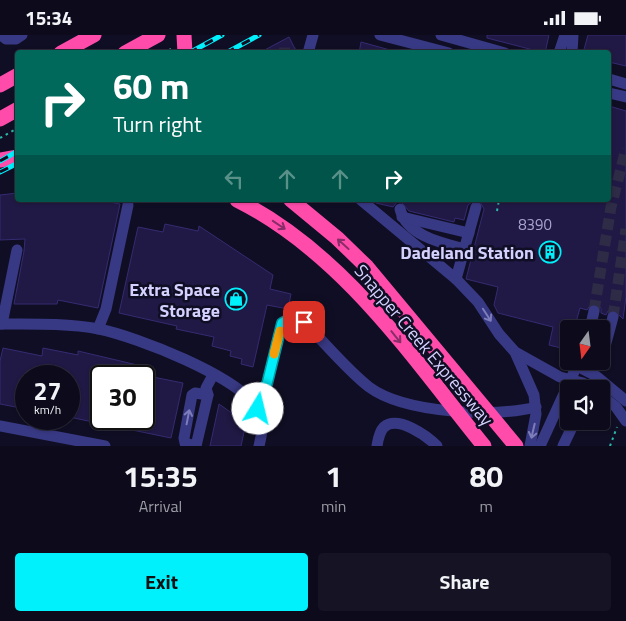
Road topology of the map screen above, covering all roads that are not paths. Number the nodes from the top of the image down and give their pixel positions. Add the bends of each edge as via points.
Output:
1 (1, 35) edge
2 (22, 35) edge
3 (94, 35) edge
4 (158, 35) edge
5 (313, 35) edge
6 (380, 35) edge
7 (441, 35) edge
8 (565, 35) edge
9 (573, 35) edge
10 (418, 44) edge
11 (66, 50) edge
12 (130, 50) edge
13 (309, 50) edge
14 (439, 50) edge
15 (494, 50) edge
16 (560, 50) edge
17 (572, 50) edge
18 (611, 80) edge
19 (626, 84) edge
20 (611, 93) edge
21 (626, 97) edge
22 (15, 111) edge
23 (0, 119) edge
24 (15, 158) edge
25 (0, 160) edge
26 (240, 202) edge
27 (293, 202) edge
28 (363, 202) edge
29 (128, 205) dead end
30 (476, 207) dead end
31 (467, 241) junction
32 (17, 250) dead end
33 (456, 279) junction
34 (594, 311) tunnel mouth
35 (613, 317) tunnel mouth
36 (592, 320) edge
37 (1, 324) edge
38 (610, 328) edge
39 (98, 329) junction
40 (515, 352) junction
41 (576, 370) edge
42 (213, 375) junction
43 (572, 380) joint
44 (610, 394) edge
45 (252, 401) junction
46 (610, 401) edge
47 (626, 401) edge
48 (560, 405) edge
49 (536, 407) junction
50 (625, 419) edge
51 (0, 425) edge
52 (570, 430) edge
53 (105, 446) edge
54 (196, 446) edge
55 (259, 446) edge
56 (377, 446) edge
57 (437, 446) edge
58 (484, 446) edge
59 (516, 446) edge
60 (530, 446) edge
61 (540, 446) edge
62 (562, 446) edge

1 - 2 street via 6,39
3 - 11 highway
4 - 12 highway
5 - 13 street
6 - 10 street
7 - 15 street
8 - 16 street
9 - 17 street
10 - 14 street
18 - 19 street
20 - 21 street
22 - 23 highway
24 - 25 highway
26 -> 58 highway, Snapper Creek Expressway via 292,233 340,273
59 -> 27 highway, Snapper Creek Expressway via 367,267
28 - 33 street
29 - 39 street via 106,309
30 - 31 street
31 - 31 street via 401,213 412,228
31 - 33 street
32 - 37 street
33 -> 40 street via 478,301
34 - 36 street
35 - 38 street
37 - 39 street
39 - 42 street via 159,348
40 - 43 street via 560,377
40 - 49 street via 529,379
41 - 43 street
42 - 45 street
42 - 54 street via 206,388 208,395 192,395 184,438 185,443
44 - 47 street
45 - 49 street via 267,384 282,323 291,318 304,322 369,387 392,398 475,414
45 - 55 street via 262,421
46 - 50 street
48 - 61 street
49 -> 60 street
51 - 53 street
52 - 62 street
56 - 57 street via 380,432 391,425 417,429

